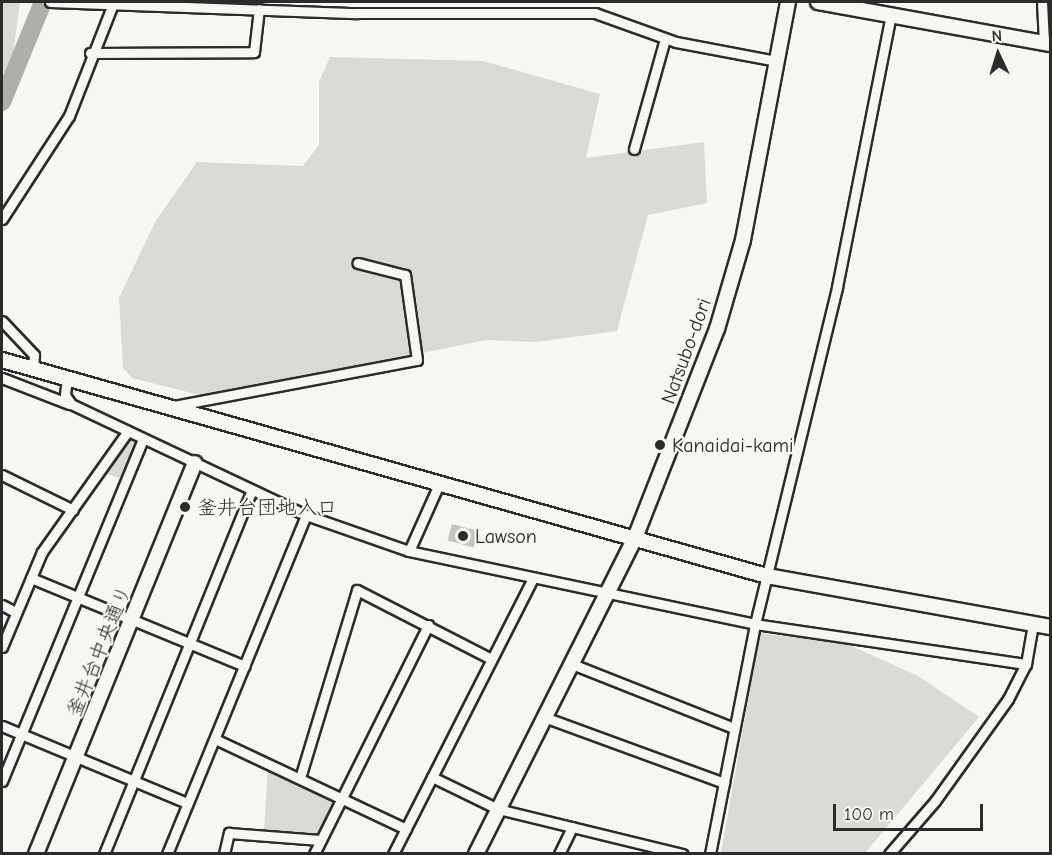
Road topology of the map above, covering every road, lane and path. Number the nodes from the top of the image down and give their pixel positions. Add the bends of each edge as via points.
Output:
1 (50, 2) edge
2 (448, 2) edge
3 (497, 2) edge
4 (788, 2) edge
5 (818, 2) edge
6 (1042, 2) edge
7 (110, 3) edge
8 (259, 9) junction
9 (446, 12) junction
10 (495, 12) junction
11 (891, 14) junction
12 (665, 39) junction
13 (1047, 44) edge
14 (90, 53) junction
15 (777, 61) junction
16 (634, 149) dead end
17 (2, 219) edge
18 (358, 263) dead end
19 (2, 321) edge
20 (2, 360) edge
21 (33, 369) junction
22 (2, 378) edge
23 (67, 378) junction
24 (71, 404) junction
25 (168, 407) junction
26 (128, 431) junction
27 (143, 439) junction
28 (195, 463) junction
29 (2, 475) edge
30 (440, 484) junction
31 (252, 490) junction
32 (73, 510) junction
33 (306, 514) junction
34 (635, 538) junction
35 (409, 551) junction
36 (767, 576) junction
37 (31, 578) junction
38 (533, 578) junction
39 (607, 593) junction
40 (77, 598) junction
41 (2, 605) edge
42 (15, 612) junction
43 (133, 621) junction
44 (754, 624) junction
45 (1033, 624) junction
46 (428, 625) junction
47 (1050, 627) edge
48 (190, 644) junction
49 (2, 647) edge
50 (491, 659) junction
51 (572, 664) junction
52 (1026, 664) junction
53 (245, 666) junction
54 (544, 717) junction
55 (2, 726) edge
56 (734, 728) junction
57 (21, 734) junction
58 (215, 740) junction
59 (76, 757) junction
60 (432, 777) junction
61 (300, 778) junction
62 (134, 780) junction
63 (2, 781) edge
64 (723, 783) junction
65 (341, 797) junction
66 (187, 803) junction
67 (498, 809) junction
68 (572, 827) junction
69 (406, 829) junction
70 (320, 840) junction
71 (36, 854) edge
72 (104, 854) edge
73 (167, 854) edge
74 (224, 854) edge
75 (314, 854) edge
76 (393, 854) edge
77 (476, 854) edge
78 (559, 854) edge
79 (683, 854) edge
80 (710, 854) edge
81 (889, 854) edge

1 - 7 street
2 - 9 street
3 - 10 street
4 - 15 street, Natsubo-dori
5 - 11 street
6 - 13 street
7 - 8 street
7 - 14 street
8 - 9 street
8 - 14 street via 254,52
9 - 10 street
10 - 12 street via 595,13
11 - 13 street
11 - 36 street via 837,287
12 - 15 street
12 - 16 street
14 - 17 street via 69,116
15 - 34 street, Natsubo-dori via 730,287
18 - 25 street via 405,275 417,360
19 - 21 street via 34,355
20 - 21 street
21 - 23 street
22 - 24 street
23 - 24 street via 65,395
23 - 25 street
24 - 26 street
25 - 30 street
26 - 27 street
26 - 32 street
27 - 28 street
27 - 40 street
28 - 31 street
28 - 43 street, 釜井台中央通り
29 - 32 street
30 - 34 street
30 - 35 street
31 - 33 street
31 - 48 street
32 - 37 street via 52,536
33 - 35 street
33 - 53 street
34 - 36 street
34 - 39 street, Natsubo-dori
35 - 38 street
36 - 44 street
36 - 45 street
37 - 40 street
37 - 42 street
38 - 39 street
38 - 50 street
39 - 44 street
39 - 51 street, Natsubo-dori
40 - 43 street
40 - 57 street
41 - 42 street
42 - 49 street
43 - 48 street
43 - 59 street, 釜井台中央通り
44 - 52 street
44 - 56 street
45 - 47 street
45 - 52 street
46 - 50 street
46 - 61 street via 357,590
46 - 65 street
48 - 53 street
48 - 62 street
50 - 60 street
51 - 54 street, Natsubo-dori
51 - 56 street
52 - 81 street via 942,792
53 - 58 street
54 - 64 street
54 - 67 street, Natsubo-dori
55 - 57 street
56 - 64 street
57 - 59 street
57 - 63 street
58 - 61 street
58 - 66 street
59 - 62 street
59 - 71 street, 釜井台中央通り
60 - 67 street
60 - 69 street
61 - 65 street
62 - 66 street
62 - 72 street
64 - 80 street
65 - 69 street
65 - 70 street
66 - 73 street
67 - 68 street
67 - 77 street, Natsubo-dori
68 - 78 street
68 - 79 street
69 - 76 street
70 - 74 street via 229,833
70 - 75 street

